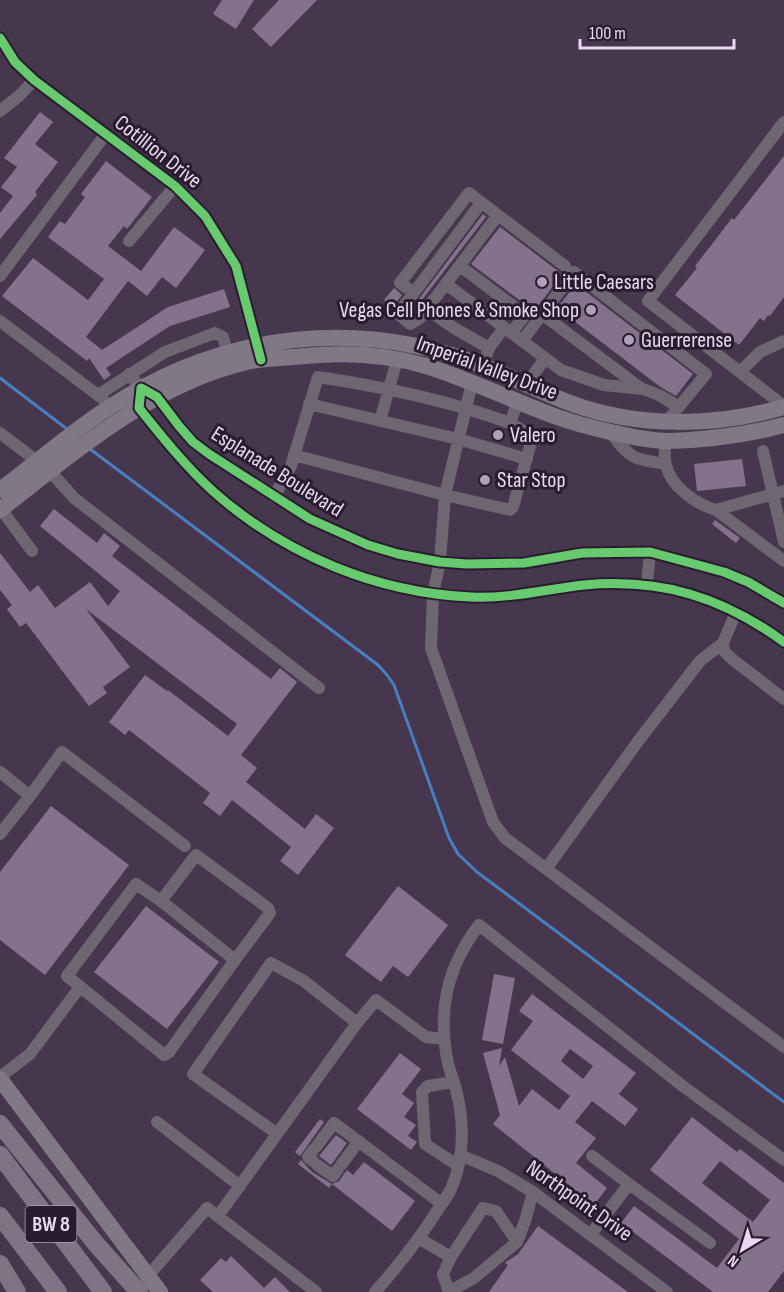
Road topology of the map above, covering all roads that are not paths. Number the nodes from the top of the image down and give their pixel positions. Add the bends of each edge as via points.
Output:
1 (0, 39) edge
2 (34, 80) junction
3 (0, 111) edge
4 (784, 122) edge
5 (105, 135) junction
6 (175, 186) junction
7 (498, 215) junction
8 (129, 241) dead end
9 (460, 266) junction
10 (565, 266) dead end
11 (0, 276) edge
12 (446, 284) junction
13 (427, 309) junction
14 (542, 314) junction
15 (0, 321) edge
16 (410, 324) junction
17 (512, 334) junction
18 (784, 341) edge
19 (406, 344) junction
20 (348, 345) junction
21 (489, 348) junction
22 (227, 352) junction
23 (259, 352) junction
24 (545, 359) junction
25 (397, 360) junction
26 (484, 366) junction
27 (740, 372) junction
28 (129, 374) junction
29 (472, 383) junction
30 (526, 384) junction
31 (141, 388) junction
32 (389, 388) junction
33 (643, 389) junction
34 (98, 395) junction
35 (157, 397) junction
36 (518, 400) junction
37 (309, 404) junction
38 (112, 406) junction
39 (465, 406) junction
40 (784, 406) edge
41 (679, 407) junction
42 (140, 408) junction
43 (380, 421) junction
44 (667, 422) junction
45 (510, 423) junction
46 (99, 425) junction
47 (784, 425) edge
48 (608, 430) junction
49 (0, 433) edge
50 (458, 439) junction
51 (665, 441) junction
52 (764, 451) dead end
53 (294, 455) junction
54 (527, 459) junction
55 (665, 464) junction
56 (44, 467) junction
57 (0, 490) edge
58 (779, 492) edge
59 (445, 495) junction
60 (274, 497) junction
61 (0, 509) edge
62 (716, 510) junction
63 (784, 542) edge
64 (32, 551) dead end
65 (650, 552) junction
66 (784, 561) edge
67 (440, 562) junction
68 (647, 584) junction
69 (433, 593) junction
70 (784, 603) edge
71 (736, 612) junction
72 (784, 642) edge
73 (723, 643) junction
74 (319, 688) dead end
75 (784, 699) edge
76 (0, 772) edge
77 (30, 796) junction
78 (0, 834) edge
79 (185, 846) dead end
80 (546, 869) junction
81 (161, 901) junction
82 (235, 960) junction
83 (80, 987) junction
84 (357, 1023) junction
85 (444, 1039) junction
86 (784, 1047) edge
87 (0, 1078) edge
88 (454, 1082) junction
89 (157, 1122) dead end
90 (0, 1124) edge
91 (276, 1133) junction
92 (359, 1141) junction
93 (0, 1155) edge
94 (592, 1156) dead end
95 (458, 1160) junction
96 (784, 1160) edge
97 (629, 1184) junction
98 (240, 1186) junction
99 (532, 1192) junction
100 (441, 1204) junction
101 (0, 1216) edge
102 (218, 1216) junction
103 (591, 1234) junction
104 (420, 1239) junction
105 (517, 1242) junction
106 (710, 1243) dead end
107 (451, 1257) junction
108 (0, 1264) edge
109 (143, 1284) edge
110 (652, 1287) edge
111 (17, 1292) edge
112 (58, 1292) edge
113 (103, 1292) edge
114 (160, 1292) edge
115 (316, 1292) edge
116 (375, 1292) edge
117 (448, 1292) edge
118 (667, 1292) edge

1 - 2 street, Cotillion Drive via 15,62
2 - 3 street
2 - 5 street, Cotillion Drive
4 - 27 street via 648,301
5 - 6 street, Cotillion Drive
5 - 11 street
6 - 8 street
6 - 23 street, Cotillion Drive via 205,216 236,266
7 - 9 street
7 - 10 street
7 - 16 street via 468,193 400,283 412,292 398,315
9 - 12 street
9 - 17 street via 525,315
12 - 13 street
12 - 17 street
13 - 16 street
13 - 21 street
14 - 17 street
14 - 33 street
14 - 41 street via 574,272 706,374
15 - 34 street
16 - 19 street
17 - 21 street
17 - 24 street
18 - 27 street via 760,352
19 - 20 main road, Imperial Valley Drive
19 - 26 main road, Imperial Valley Drive
20 - 23 main road, Imperial Valley Drive
20 - 25 main road, Imperial Valley Drive
21 - 26 street
22 - 23 main road, Imperial Valley Drive
22 - 28 street via 223,337 216,333 165,351
22 - 31 main road, Imperial Valley Drive
23 - 35 main road, Imperial Valley Drive via 247,362
24 - 30 street
24 - 33 street via 561,370 604,385
25 - 29 main road, Imperial Valley Drive
25 - 32 street
26 - 30 main road, Imperial Valley Drive
27 - 40 street
28 - 31 street
28 - 34 street
29 - 36 main road, Imperial Valley Drive
29 - 39 street
30 - 36 main road
30 - 44 main road, Imperial Valley Drive via 611,415
31 - 35 street, Esplanade Boulevard
31 - 38 main road, Imperial Valley Drive
31 - 42 street
32 - 37 street via 318,377
32 - 39 street
32 - 43 street
33 - 41 street
34 - 38 street
35 - 42 main road, Imperial Valley Drive
35 - 60 street, Esplanade Boulevard via 193,442
36 - 45 street
36 - 48 main road, Imperial Valley Drive via 558,417
37 - 43 street
37 - 53 street
38 - 46 main road, Imperial Valley Drive
39 - 45 street
39 - 50 street
40 - 44 main road, Imperial Valley Drive via 735,417
41 - 44 street
42 - 46 main road, Imperial Valley Drive
42 - 69 street, Esplanade Boulevard via 174,451 215,492 273,536 326,564 362,577
43 - 50 street
44 - 51 main road
45 - 54 street via 532,436
46 - 56 main road, Imperial Valley Drive
47 - 51 main road, Imperial Valley Drive via 729,437
48 - 51 main road, Imperial Valley Drive
48 - 55 street via 634,459
49 - 56 street
50 - 54 street
50 - 59 street
51 - 55 street
52 - 58 street
53 - 59 street
53 - 60 street
54 - 59 street via 510,510
55 - 62 street via 678,486 704,506
56 - 57 main road, Imperial Valley Drive
56 - 61 main road, Imperial Valley Drive
56 - 74 street via 74,498
58 - 62 street
58 - 63 street
59 - 67 street
60 - 67 street, Esplanade Boulevard via 310,519 368,545
61 - 64 street
62 - 66 street
65 - 67 street, Esplanade Boulevard via 582,554 524,563
65 - 68 street
65 - 70 street, Esplanade Boulevard via 724,572
67 - 69 street
68 - 69 street, Esplanade Boulevard via 585,585 472,597
68 - 71 street, Esplanade Boulevard via 716,602
69 - 80 street via 431,648 493,822 505,838
71 - 72 street, Esplanade Boulevard
71 - 73 street
73 - 75 street via 724,651 732,659
73 - 80 street via 700,661
76 - 77 street
77 - 78 street
77 - 79 street via 62,752
80 - 86 street
81 - 82 street
81 - 82 street via 196,855 268,908 270,913
81 - 83 street via 136,884 67,976
82 - 83 street via 164,1055
83 - 87 street via 30,1054
84 - 85 street via 376,1000 426,1037
84 - 91 street
84 - 91 street via 304,981 271,963 193,1074
85 - 88 street
85 - 96 street via 443,1012 451,971 479,925 684,1087
87 - 109 main road
88 - 95 street via 462,1128
88 - 95 street, Northpoint Drive via 428,1086 422,1092 425,1144
89 - 98 street
90 - 109 highway via 96,1244
91 - 98 street
92 - 92 street via 333,1176 315,1156 334,1123
92 - 100 street
93 - 113 highway, BW 8
94 - 97 street
95 - 99 street, Northpoint Drive via 498,1171
95 - 100 street via 453,1185
97 - 103 street
97 - 106 street
98 - 102 street
99 - 103 street, Northpoint Drive
99 - 105 street
100 - 104 street
101 - 112 highway, BW 8
102 - 109 street via 207,1208
102 - 115 street
103 - 110 street, Northpoint Drive
104 - 107 street
104 - 116 street
105 - 107 street via 496,1211 483,1208
105 - 117 street via 474,1278
107 - 117 street via 443,1274
108 - 111 highway
109 - 114 main road
110 - 118 street, Northpoint Drive

